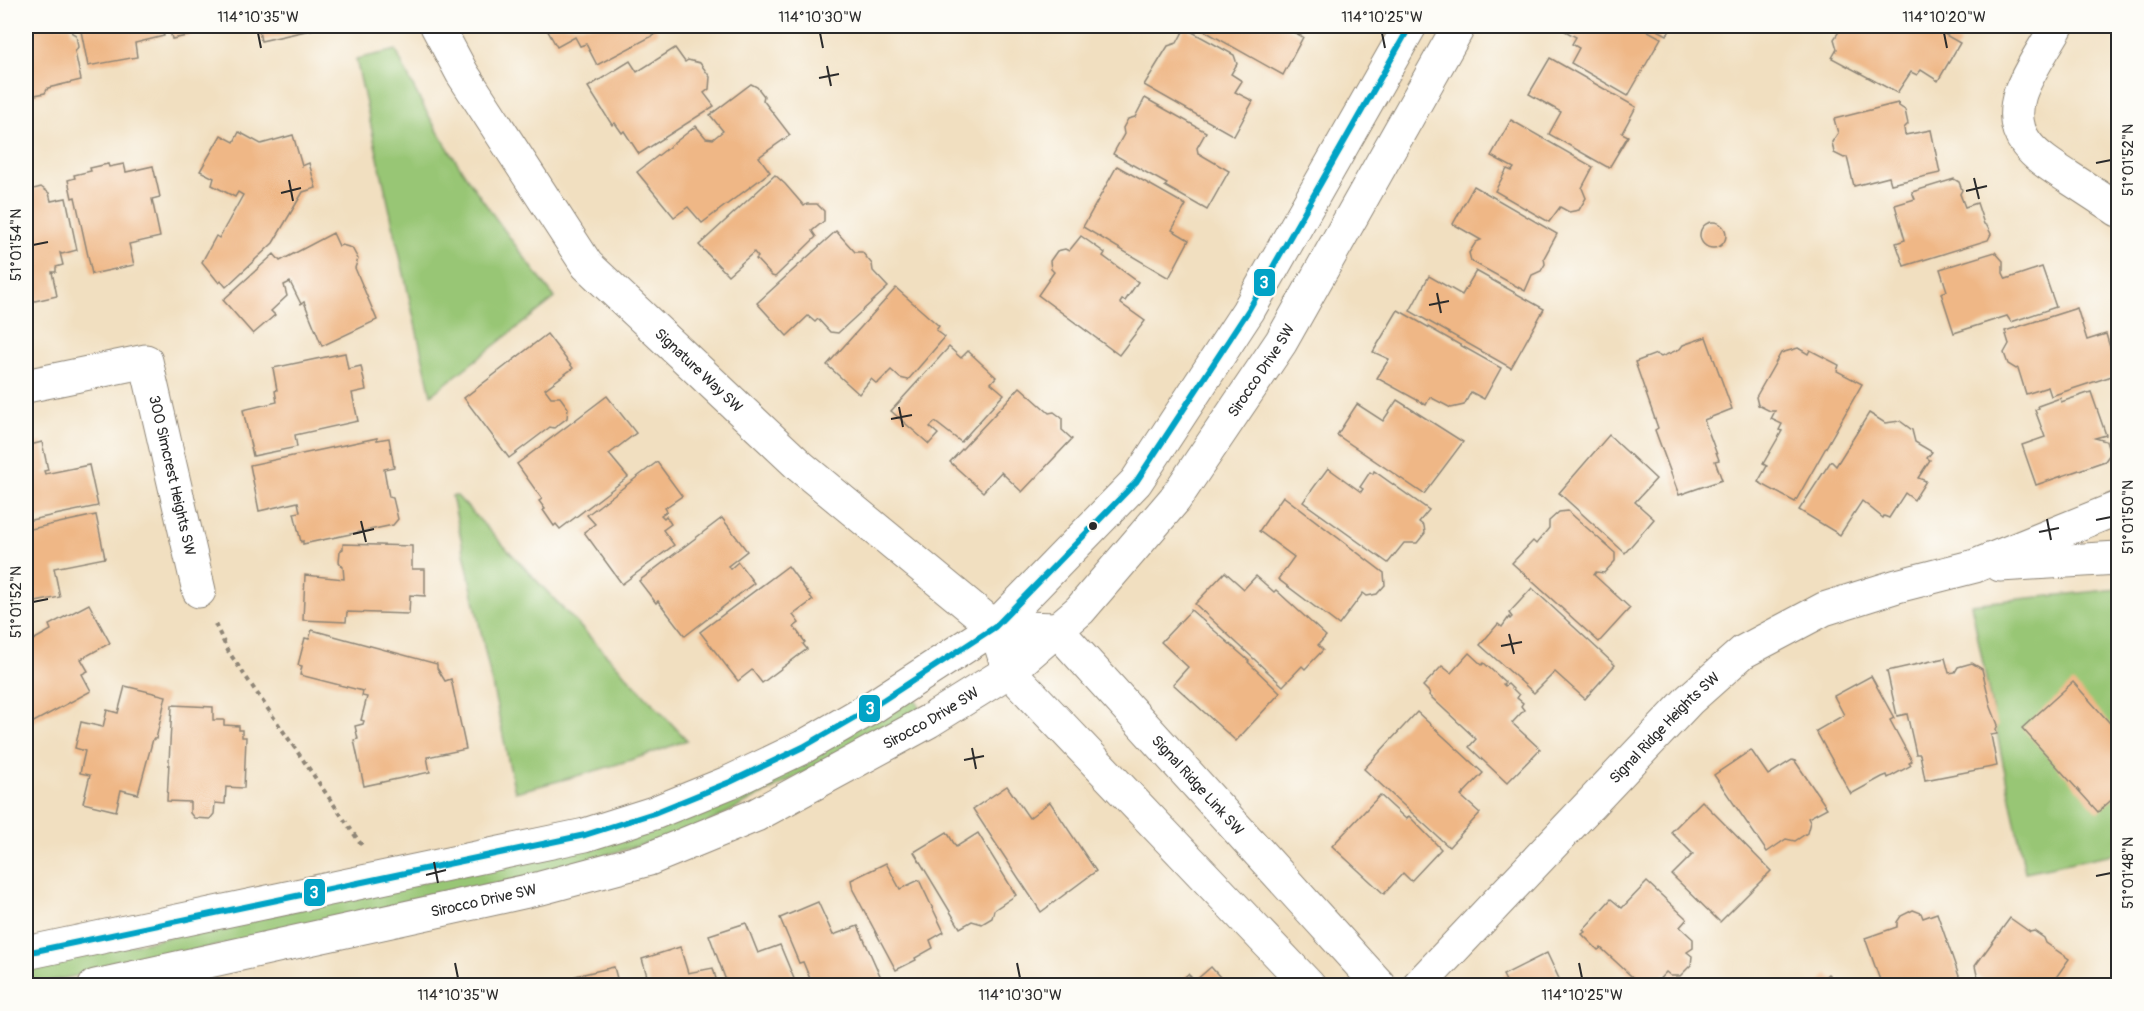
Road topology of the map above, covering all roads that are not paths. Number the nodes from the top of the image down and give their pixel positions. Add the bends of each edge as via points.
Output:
1 (437, 26) edge
2 (1410, 26) edge
3 (1459, 26) edge
4 (2057, 26) edge
5 (2118, 210) edge
6 (26, 386) edge
7 (2118, 508) edge
8 (2118, 558) edge
9 (1974, 566) junction
10 (199, 591) road end
11 (995, 627) junction
12 (1056, 629) junction
13 (1009, 671) junction
14 (26, 952) edge
15 (95, 986) edge
16 (1309, 986) edge
17 (1380, 986) edge
18 (1418, 986) edge

1 - 11 street, Signature Way SW via 462,73 586,265 801,467
2 - 11 street via 1248,311 1136,482
3 - 12 street, Sirocco Drive SW via 1281,342 1175,499 1080,610
4 - 5 street via 2020,93 2018,125 2035,154
6 - 10 street, 300 Simcrest Heights SW via 146,361
7 - 9 street, Signal Ridge Heights SW
8 - 9 street, Signal Ridge Heights SW
9 - 18 street, Signal Ridge Heights SW via 1824,609 1743,651 1689,700
11 - 12 street
11 - 13 street
11 - 14 street via 803,747 654,813 585,835
12 - 13 street, Sirocco Drive SW
12 - 17 street, Signal Ridge Link SW
13 - 15 street, Sirocco Drive SW via 928,721 756,815 649,858 541,888
13 - 16 street

